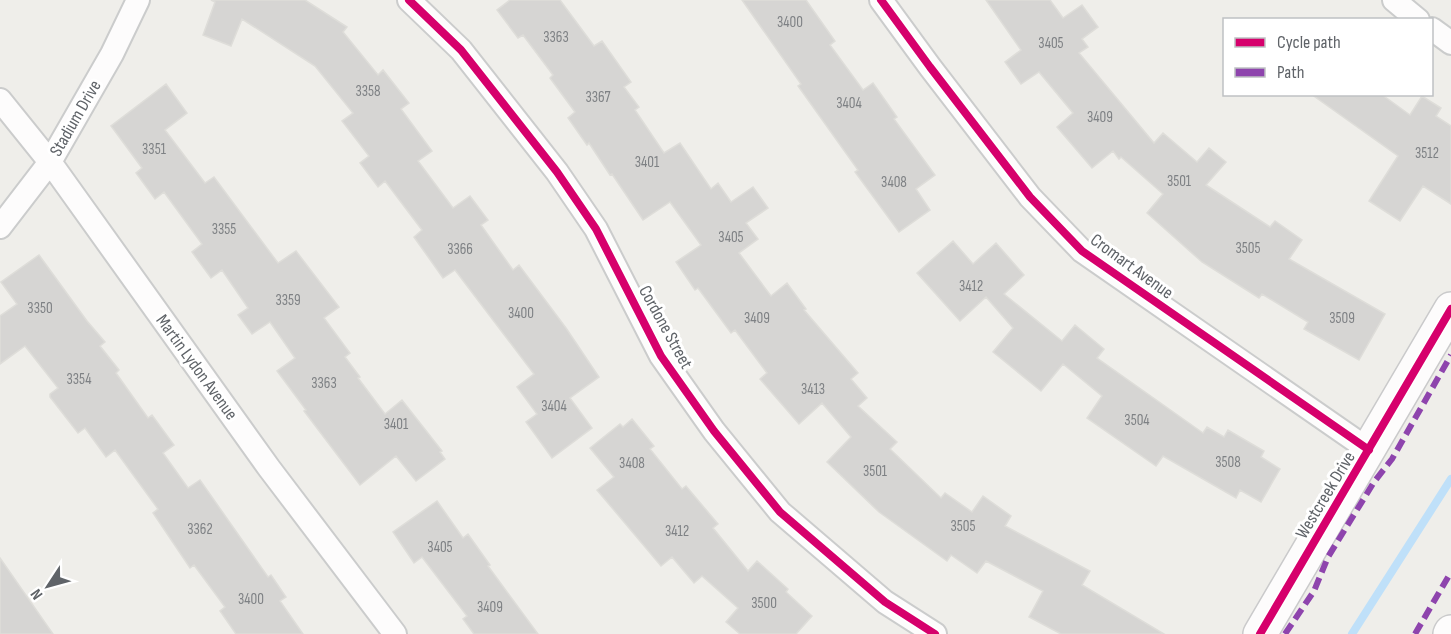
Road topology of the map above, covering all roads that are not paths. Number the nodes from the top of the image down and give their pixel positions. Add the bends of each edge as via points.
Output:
1 (138, 0) edge
2 (409, 0) edge
3 (881, 0) edge
4 (1395, 0) edge
5 (1416, 18) edge
6 (1433, 30) edge
7 (1451, 44) edge
8 (0, 100) edge
9 (50, 162) junction
10 (0, 227) edge
11 (1451, 309) edge
12 (1369, 450) junction
13 (395, 634) edge
14 (935, 634) edge
15 (1260, 634) edge

1 - 9 street, Stadium Drive
2 - 14 street, Cordone Street via 461,50 557,172 596,228 661,356 714,431 780,512 885,602
3 - 12 street, Cromart Avenue via 1030,197 1082,251
4 - 5 street
6 - 7 street
8 - 9 street, Martin Lydon Avenue
9 - 10 street, Stadium Drive
9 - 13 street, Martin Lydon Avenue via 269,468
11 - 12 street, Westcreek Drive
12 - 15 street, Westcreek Drive

